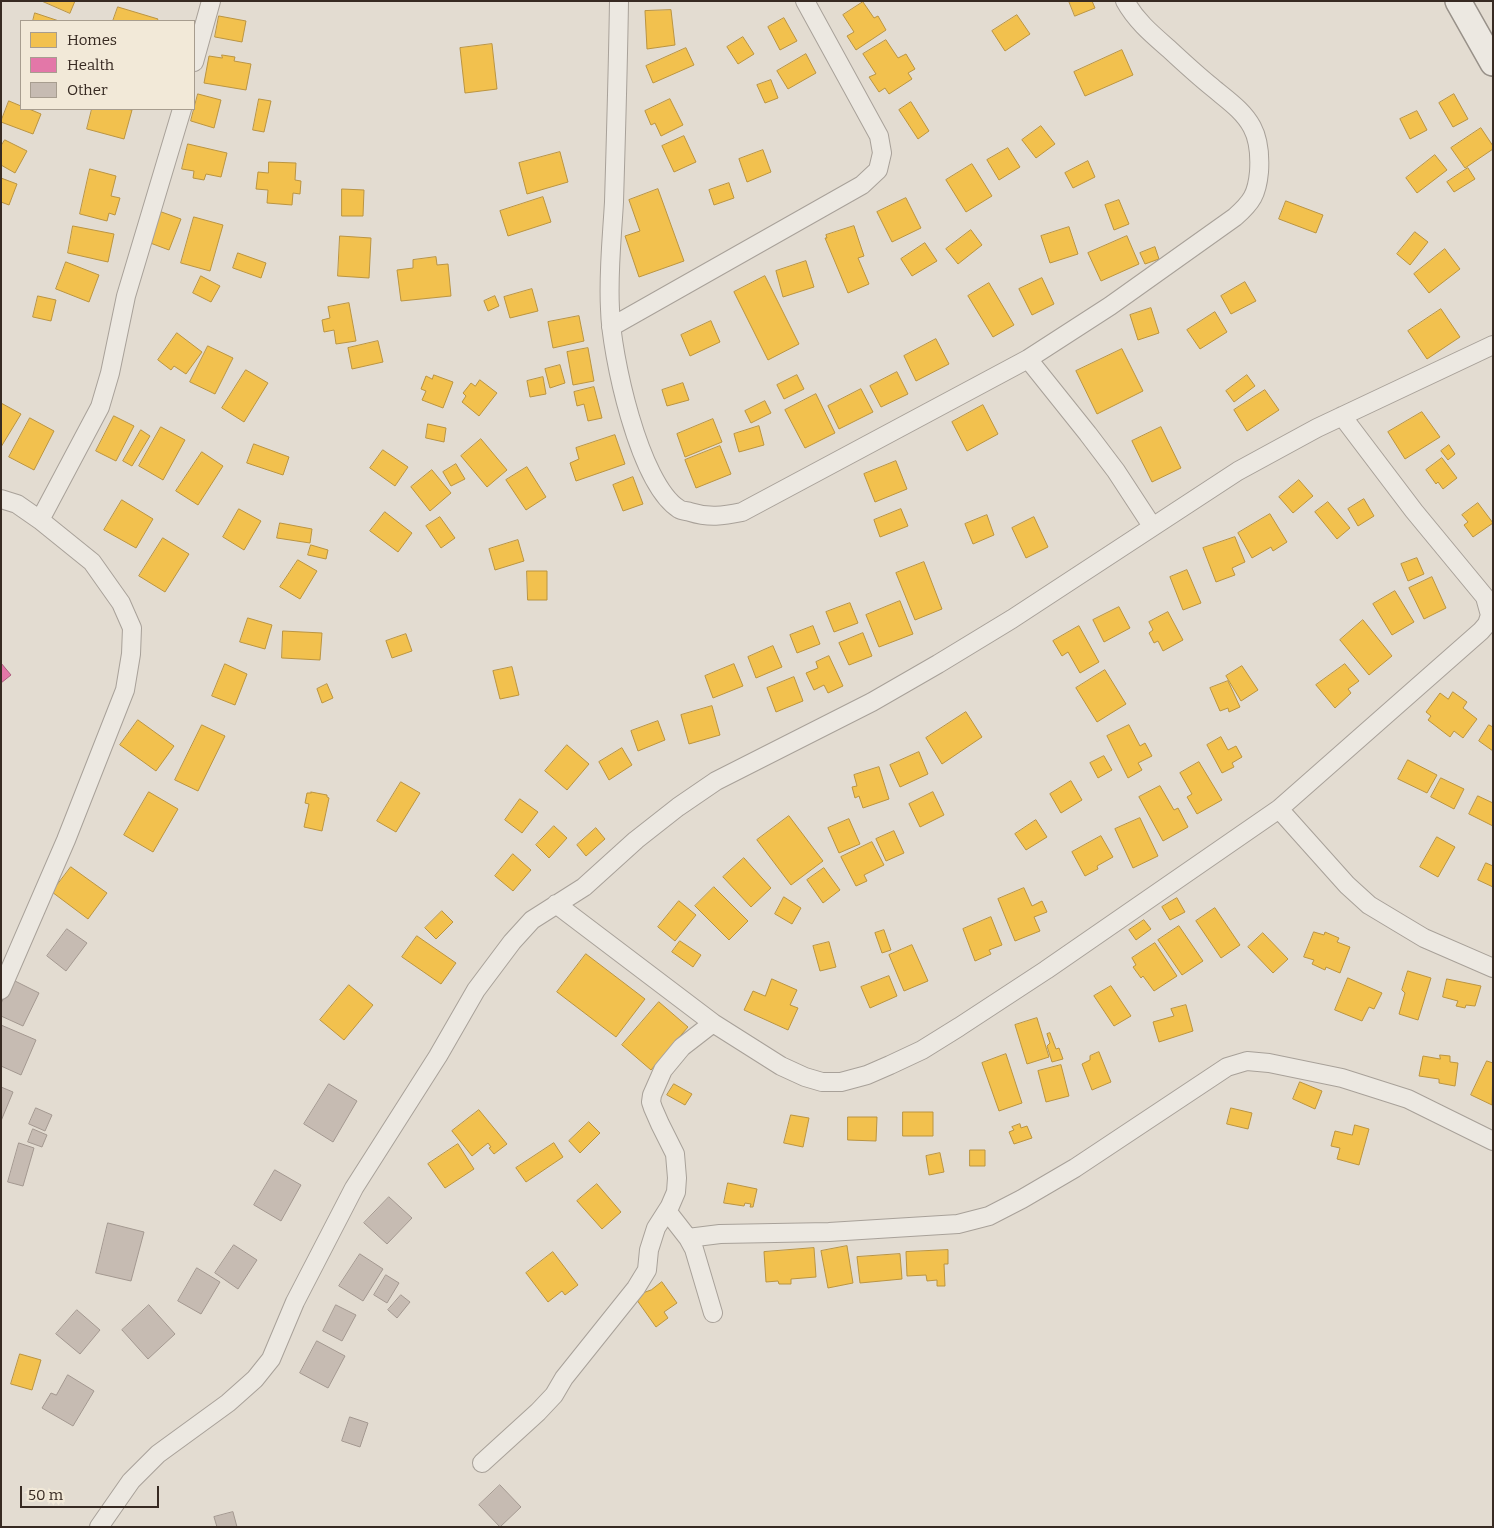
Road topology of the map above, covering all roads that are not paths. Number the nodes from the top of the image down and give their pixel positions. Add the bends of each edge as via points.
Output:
1 (211, 1) edge
2 (619, 1) edge
3 (805, 1) edge
4 (1126, 1) edge
5 (1458, 1) edge
6 (195, 58) edge
7 (1493, 63) edge
8 (182, 110) edge
9 (611, 327) junction
10 (1493, 345) edge
11 (1028, 359) junction
12 (1342, 416) junction
13 (1, 498) edge
14 (40, 520) junction
15 (1152, 526) junction
16 (1492, 616) edge
17 (1279, 809) junction
18 (556, 904) junction
19 (1493, 968) edge
20 (1, 990) edge
21 (713, 1023) junction
22 (1493, 1141) edge
23 (667, 1211) junction
24 (688, 1238) junction
25 (714, 1312) dead end
26 (482, 1463) dead end
27 (99, 1527) edge

1 - 6 street
2 - 9 street
3 - 9 street via 879,136 882,153 878,170 862,185
4 - 11 street via 1146,29 1240,111 1252,127 1260,162 1258,184 1252,201 1236,217
5 - 7 street
8 - 14 street via 126,296 100,407
9 - 11 street via 631,421 645,461 665,495 680,509 718,517 742,512
10 - 12 street
11 - 15 street via 1116,471
12 - 15 street via 1238,471
12 - 16 street via 1485,597
13 - 14 street via 17,504
14 - 20 street via 92,562 108,582 132,628 131,654 125,690
15 - 18 street via 938,664 872,702 716,781 678,807 584,887
16 - 17 street via 1481,631
17 - 19 street via 1346,885 1369,905 1424,938
17 - 21 street via 975,1017 922,1050 867,1075 841,1082 822,1082 805,1077 781,1066
18 - 21 street
18 - 27 street via 521,930 476,990 354,1188 271,1359 255,1379 228,1403 158,1454 131,1481
21 - 23 street via 682,1047 669,1062 652,1095 653,1108 677,1162 676,1192
22 - 24 street via 1408,1099 1342,1078 1247,1061 1227,1067 1075,1168 980,1219 958,1224
23 - 24 street
23 - 26 street via 656,1228 647,1270 636,1288 554,1395
24 - 25 street

